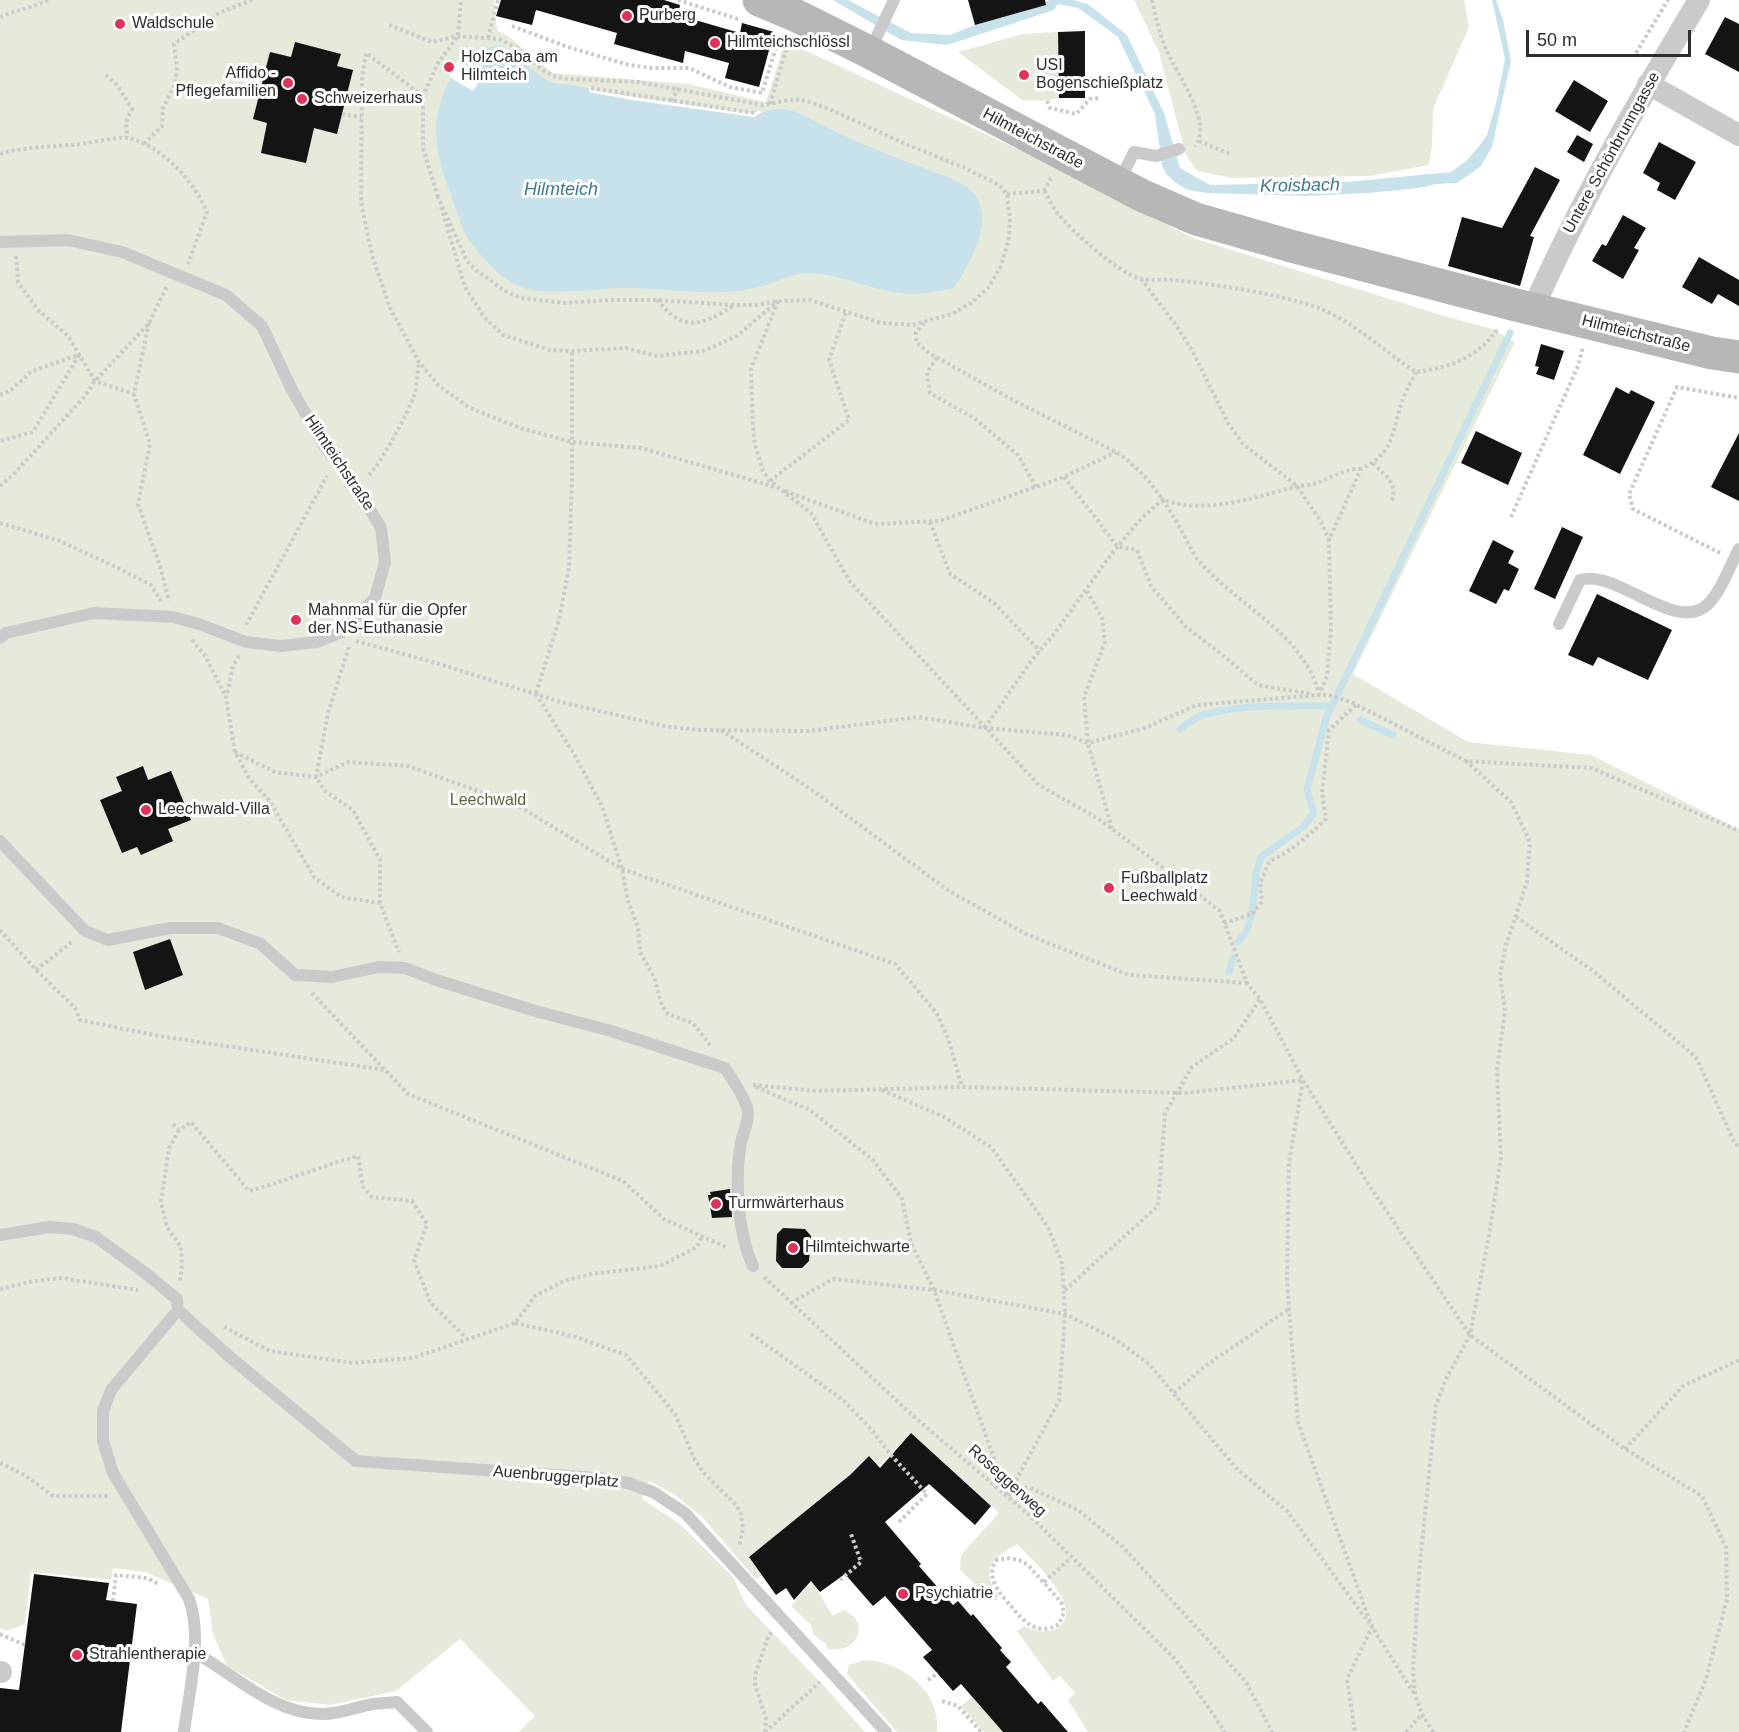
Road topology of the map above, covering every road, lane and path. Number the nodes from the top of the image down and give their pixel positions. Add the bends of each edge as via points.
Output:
1 (48, 0) edge
2 (252, 0) edge
3 (461, 0) edge
4 (498, 0) edge
5 (678, 0) edge
6 (894, 0) edge
7 (1152, 0) edge
8 (1668, 0) edge
9 (1699, 0) edge
10 (754, 11) edge
11 (0, 17) edge
12 (787, 23) junction
13 (389, 25) dead end
14 (512, 26) dead end
15 (458, 36) junction
16 (488, 38) junction
17 (874, 42) junction
18 (1636, 53) dead end
19 (106, 75) dead end
20 (1648, 84) junction
21 (591, 88) dead end
22 (678, 88) junction
23 (423, 96) junction
24 (1101, 98) dead end
25 (672, 100) junction
26 (1047, 101) dead end
27 (770, 104) junction
28 (754, 113) dead end
29 (342, 114) dead end
30 (361, 117) junction
31 (1739, 135) edge
32 (127, 137) junction
33 (1199, 141) junction
34 (144, 144) junction
35 (1179, 149) joint
36 (0, 154) edge
37 (1230, 154) dead end
38 (1118, 183) junction
39 (1008, 194) junction
40 (438, 196) junction
41 (15, 241) junction
42 (0, 242) edge
43 (178, 274) junction
44 (1141, 279) junction
45 (656, 300) junction
46 (778, 301) junction
47 (734, 305) junction
48 (1533, 309) junction
49 (846, 312) junction
50 (926, 321) junction
51 (148, 323) junction
52 (1589, 323) junction
53 (1498, 327) dead end
54 (572, 351) junction
55 (79, 355) junction
56 (1739, 357) edge
57 (937, 358) junction
58 (419, 362) junction
59 (1416, 372) junction
60 (95, 381) junction
61 (135, 394) junction
62 (0, 395) edge
63 (1739, 398) edge
64 (0, 441) edge
65 (572, 442) junction
66 (1116, 452) junction
67 (335, 459) junction
68 (1373, 463) junction
69 (1361, 469) junction
70 (1064, 477) junction
71 (770, 481) junction
72 (0, 486) edge
73 (356, 486) junction
74 (1297, 486) junction
75 (1036, 487) junction
76 (779, 488) junction
77 (1163, 499) junction
78 (1390, 503) dead end
79 (1511, 517) dead end
80 (930, 522) junction
81 (0, 523) edge
82 (1329, 540) junction
83 (1118, 547) junction
84 (1736, 554) edge
85 (1087, 591) junction
86 (172, 617) junction
87 (1559, 624) dead end
88 (0, 638) edge
89 (242, 640) junction
90 (1040, 651) junction
91 (536, 693) junction
92 (1319, 695) junction
93 (226, 698) junction
94 (1355, 704) junction
95 (985, 728) junction
96 (721, 730) junction
97 (1088, 743) junction
98 (235, 752) junction
99 (1466, 761) junction
100 (316, 777) junction
101 (1112, 829) junction
102 (1739, 831) edge
103 (0, 841) edge
104 (622, 869) junction
105 (380, 903) junction
106 (1516, 917) junction
107 (1224, 922) junction
108 (0, 930) edge
109 (85, 931) junction
110 (405, 968) junction
111 (36, 970) junction
112 (295, 975) junction
113 (1246, 983) junction
114 (1260, 999) junction
115 (724, 1068) junction
116 (385, 1070) junction
117 (1304, 1080) junction
118 (962, 1087) junction
119 (879, 1089) junction
120 (1176, 1092) junction
121 (173, 1124) dead end
122 (179, 1130) junction
123 (1739, 1146) edge
124 (0, 1235) edge
125 (702, 1236) junction
126 (751, 1261) junction
127 (0, 1289) edge
128 (934, 1290) junction
129 (1064, 1291) junction
130 (791, 1303) junction
131 (177, 1305) junction
132 (1289, 1309) junction
133 (1065, 1314) junction
134 (515, 1323) junction
135 (217, 1324) dead end
136 (752, 1334) dead end
137 (1470, 1335) junction
138 (466, 1338) junction
139 (1739, 1360) edge
140 (1174, 1393) junction
141 (1625, 1449) junction
142 (0, 1464) edge
143 (1007, 1495) junction
144 (126, 1496) junction
145 (899, 1521) dead end
146 (851, 1534) dead end
147 (1071, 1558) junction
148 (732, 1563) junction
149 (840, 1580) dead end
150 (1044, 1582) junction
151 (163, 1586) dead end
152 (113, 1601) dead end
153 (783, 1621) junction
154 (1371, 1627) junction
155 (0, 1634) edge
156 (25, 1645) dead end
157 (194, 1653) junction
158 (832, 1671) junction
159 (938, 1673) dead end
160 (928, 1680) dead end
161 (1415, 1695) junction
162 (942, 1701) dead end
163 (1422, 1714) junction
164 (184, 1732) edge
165 (427, 1732) edge
166 (765, 1732) edge
167 (886, 1732) edge
168 (981, 1732) edge
169 (1225, 1732) edge
170 (1272, 1732) edge
171 (1355, 1732) edge
172 (1406, 1732) edge
173 (1433, 1732) edge
174 (1684, 1732) edge

1 - 11 path
2 - 34 path via 219,13 174,44 175,84 163,108 162,126
3 - 15 path
4 - 16 path
5 - 10 path
6 - 17 lane
7 - 33 path via 1165,47 1200,120
8 - 18 path
9 - 20 street, Untere Schönbrunngasse
10 - 12 main road, Hilmteichstraße
12 - 14 path via 762,93 730,87 689,68 629,64
12 - 17 main road, Hilmteichstraße
12 - 27 path
13 - 15 path via 432,42
15 - 16 path
15 - 23 path via 438,63
16 - 22 path via 507,42 554,76
17 - 38 main road, Hilmteichstraße
19 - 32 path via 132,109 126,122
20 - 31 street
20 - 48 street, Untere Schönbrunngasse via 1560,249
21 - 25 path
22 - 25 path
22 - 27 path
23 - 30 path via 366,52
23 - 40 path via 423,148
24 - 26 path via 1090,99 1076,114 1050,108
25 - 28 path
27 - 39 path via 795,99 829,109 965,168 999,185
29 - 30 path
30 - 58 path via 361,202 372,255 390,308
32 - 34 path
32 - 36 path via 24,147
33 - 35 path via 1197,146
33 - 37 path
34 - 43 path via 182,172 207,212 193,251
35 - 38 lane via 1156,156 1134,152
38 - 48 main road, Hilmteichstraße via 1196,219 1317,253 1351,276 1401,294 1503,319
39 - 44 path via 1044,190 1057,213 1092,246
39 - 50 path via 1009,238 1002,266 988,288 952,314
40 - 45 path via 467,261 505,291 521,298 565,303
40 - 54 path via 465,287 484,317 503,335 550,350
41 - 42 lane, Hilmteichstraße
41 - 43 lane, Hilmteichstraße via 68,240 122,252
41 - 55 path via 18,282 38,310 68,336
43 - 51 path
43 - 67 lane, Hilmteichstraße via 226,296 262,326 292,390
44 - 59 path via 1234,289 1314,307 1342,319
44 - 74 path via 1194,354 1228,423 1243,444
45 - 47 path
45 - 47 path via 676,319 689,323 712,319
46 - 47 path
46 - 49 path via 810,300
46 - 54 path via 737,336 703,351 656,356 626,348
46 - 71 path via 751,369 755,445
48 - 52 main road, Hilmteichstraße
49 - 50 path via 881,323 912,325
49 - 71 path via 829,360 849,420
50 - 57 path via 916,332 916,342
51 - 60 path
51 - 61 path
52 - 56 main road, Hilmteichstraße
52 - 79 path via 1578,366
53 - 59 path via 1474,354 1441,369
54 - 65 path
55 - 60 path
55 - 62 path via 32,371
55 - 64 path via 33,432
57 - 66 path
57 - 75 path via 927,372 930,393 974,418 1018,455
58 - 65 path via 439,386 470,408 520,428
58 - 73 path via 409,406 375,468
59 - 68 path via 1405,394 1394,434 1384,453
60 - 61 path
60 - 72 path
61 - 86 path via 150,444 138,504 160,566
63 - 84 path via 1677,387 1629,494 1633,509
65 - 76 path via 641,448
65 - 91 path via 569,568 560,620
66 - 70 path
66 - 77 path via 1140,471
67 - 73 lane, Hilmteichstraße
67 - 89 path
68 - 69 path
68 - 78 path via 1393,484
69 - 74 path via 1353,468 1315,484
69 - 82 path
70 - 75 path
70 - 83 path
71 - 76 path
73 - 89 lane, Hilmteichstraße via 381,528 385,562 375,598 342,632 317,642 281,646
74 - 77 path via 1232,503 1175,504
74 - 82 path
75 - 80 path
76 - 80 path via 875,524
76 - 95 path via 811,513 850,582
77 - 83 path
77 - 92 path via 1197,558 1296,649 1315,680
80 - 90 path via 950,574 993,602
81 - 86 path via 60,541 150,585
82 - 92 path via 1328,676
83 - 85 path
83 - 92 path via 1137,550 1151,586 1186,627 1258,685
84 - 87 lane via 1711,601 1702,610 1675,611 1589,578 1580,580
85 - 90 path
85 - 97 path via 1102,618 1105,642 1084,697
86 - 88 lane, Hilmteichstraße via 94,613 6,633
86 - 89 lane, Hilmteichstraße
86 - 93 path via 204,654
89 - 93 path
90 - 95 path
91 - 96 path via 664,726
91 - 100 path via 351,640 328,714
91 - 104 path via 602,806
92 - 94 path
92 - 97 path via 1197,705 1145,728
93 - 98 path
94 - 99 path
94 - 107 path via 1329,730 1322,793 1326,819 1310,835 1270,861 1260,883 1262,902 1252,914
95 - 96 path via 918,717 809,731
95 - 97 path via 1067,735
95 - 101 path via 1039,785
96 - 113 path via 815,792 949,891 1028,935 1129,975
97 - 101 path
98 - 100 path via 275,772
98 - 105 path via 249,778 269,800 314,877 341,897
99 - 102 path via 1591,768
99 - 106 path via 1512,802 1530,842 1527,882
100 - 104 path via 348,762 408,766 517,805
100 - 105 path via 325,791 353,810 380,860
101 - 107 path via 1220,911
103 - 109 lane
104 - 115 path via 638,927 640,952 654,976 662,1006 668,1014 693,1023
104 - 118 path via 895,964 936,1012
105 - 110 path
106 - 123 path via 1593,971 1696,1057
106 - 137 path via 1500,976 1505,1010 1497,1071 1501,1158
107 - 113 path
108 - 111 path
109 - 111 path
109 - 112 lane via 108,940 170,928 218,928 261,944
110 - 112 lane via 379,967 332,977
110 - 115 lane
111 - 116 path via 75,1008 80,1020 159,1036
112 - 116 path
113 - 114 path
114 - 117 path
114 - 120 path via 1234,1038 1192,1068
115 - 126 lane via 748,1112 740,1146 737,1194
116 - 125 path via 408,1094 623,1181 664,1219
117 - 120 path
117 - 132 path via 1289,1163
117 - 137 path
118 - 119 path
118 - 120 path
119 - 128 path via 817,1091 750,1084 810,1110 873,1160 902,1198 911,1243
119 - 129 path via 944,1117 991,1147 1048,1227 1062,1263
120 - 129 path via 1164,1113 1158,1206
121 - 122 path
122 - 131 path via 169,1148 161,1202 166,1227 181,1247
122 - 138 path via 191,1122 249,1191 358,1156 363,1187 372,1197 412,1202 427,1224 414,1260 430,1302
124 - 131 lane, Auenbruggerplatz via 49,1227 73,1229 96,1237 144,1272
125 - 126 path
125 - 134 path via 697,1247 660,1266 564,1281 536,1296
126 - 130 path, Roseggerweg
127 - 131 path via 61,1278 125,1288
128 - 130 path via 833,1279
128 - 133 path
128 - 143 path
129 - 133 path
130 - 143 path, Roseggerweg via 911,1414
131 - 144 lane via 111,1390 103,1411 103,1441 113,1473
131 - 148 lane, Auenbruggerplatz via 231,1358 356,1461 628,1483 653,1492 685,1513
132 - 140 path via 1205,1366
132 - 154 path via 1298,1422
133 - 140 path via 1133,1352
133 - 143 path via 1059,1401
134 - 138 path
134 - 148 path via 576,1337 626,1355 675,1414 703,1472 741,1514 741,1541
135 - 138 path via 270,1350 353,1363 413,1358
136 - 145 path via 843,1400 927,1494
137 - 141 path
137 - 161 path via 1436,1405 1419,1573
139 - 141 path via 1683,1386
140 - 154 path via 1236,1468 1287,1511
141 - 174 path via 1702,1496 1726,1547 1727,1599 1706,1679
142 - 144 path via 26,1476 53,1496
143 - 147 path, Roseggerweg
143 - 170 path via 1028,1487 1078,1510 1123,1547 1246,1682
144 - 157 lane via 189,1599 194,1614
146 - 149 path via 861,1562
147 - 150 path
147 - 169 path, Roseggerweg via 1176,1660
148 - 153 lane, Auenbruggerplatz
150 - 150 path via 1019,1560 1004,1558 993,1565 996,1587 1021,1618 1031,1626 1048,1628 1059,1624 1063,1608
151 - 152 path via 147,1578 116,1575
153 - 158 lane, Auenbruggerplatz
153 - 166 path via 768,1637 755,1675
154 - 161 path
154 - 171 path via 1347,1679
155 - 156 path
157 - 164 lane
157 - 165 lane via 271,1700 296,1710 322,1714 397,1702
158 - 166 path
158 - 167 lane, Auenbruggerplatz
159 - 160 path
161 - 163 path
162 - 168 path via 958,1706
163 - 172 path
163 - 173 path

